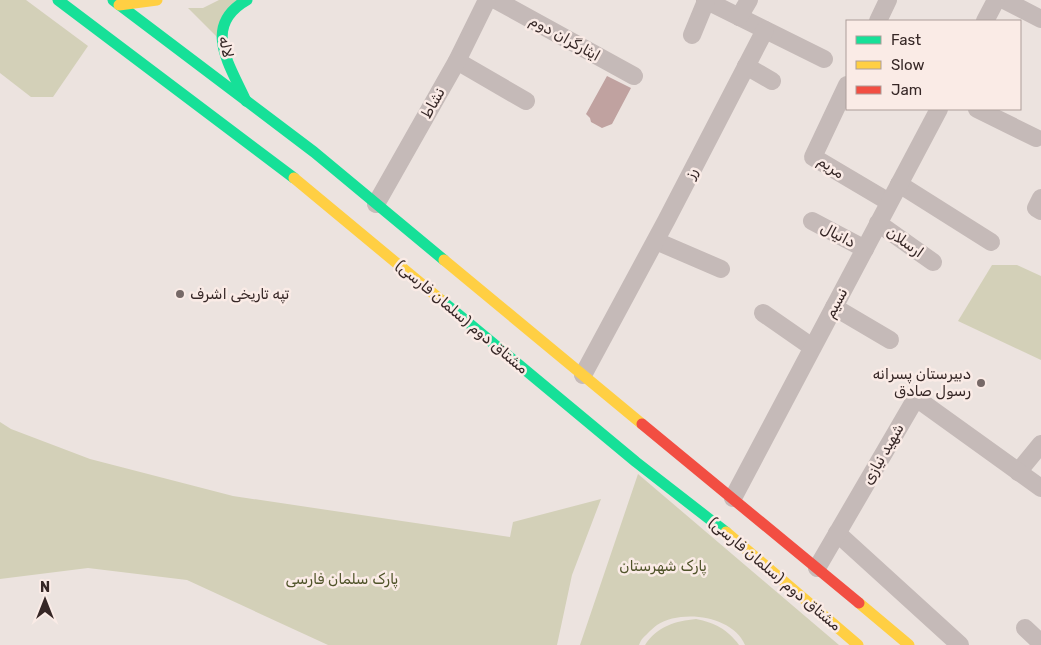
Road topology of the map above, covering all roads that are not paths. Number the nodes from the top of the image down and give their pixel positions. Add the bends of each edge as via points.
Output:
1 (58, 0) edge
2 (157, 0) edge
3 (247, 0) edge
4 (486, 0) edge
5 (496, 0) edge
6 (706, 0) edge
7 (750, 0) edge
8 (888, 0) edge
9 (996, 0) edge
10 (116, 2) edge
11 (1015, 2) edge
12 (739, 17) junction
13 (1041, 19) edge
14 (878, 20) edge
15 (986, 20) edge
16 (765, 30) junction
17 (692, 35) dead end
18 (824, 59) dead end
19 (457, 61) junction
20 (746, 66) junction
21 (634, 76) dead end
22 (772, 81) dead end
23 (846, 87) edge
24 (246, 101) junction
25 (526, 101) dead end
26 (938, 110) edge
27 (979, 110) edge
28 (1036, 138) dead end
29 (899, 184) junction
30 (1041, 198) edge
31 (889, 202) junction
32 (376, 204) junction
33 (1041, 211) edge
34 (812, 221) dead end
35 (878, 223) junction
36 (656, 241) junction
37 (991, 242) dead end
38 (864, 249) junction
39 (933, 262) dead end
40 (721, 268) dead end
41 (834, 308) junction
42 (763, 313) dead end
43 (890, 340) dead end
44 (812, 347) junction
45 (583, 374) junction
46 (1041, 444) edge
47 (1018, 472) junction
48 (1041, 488) edge
49 (733, 498) junction
50 (837, 533) junction
51 (817, 568) junction
52 (1026, 628) dead end
53 (1041, 642) edge
54 (858, 645) edge
55 (909, 645) edge
56 (960, 645) edge

1 - 54 main road, مشتاق دوم (سلمان فارسی) via 296,179
2 - 10 main road
3 - 24 main road, لاله via 234,8 221,32 228,62
4 - 19 street, نشاط
5 - 21 street, ایثارگران دوم
6 - 12 street
6 - 17 street
7 - 12 street
8 - 14 street
9 - 15 street
10 - 24 main road, مشتاق دوم (سلمان فارسی)
11 - 13 street
12 - 16 street
16 - 18 street
16 - 20 street, رز
19 - 25 street
19 - 32 street, نشاط
20 - 22 street
20 - 36 street, رز
23 - 31 street, مریم via 813,157
24 - 32 main road, مشتاق دوم (سلمان فارسی)
26 - 29 street, نسیم
27 - 28 street
29 - 31 street, نسیم
29 - 37 street
30 - 33 street via 1036,208
31 - 35 street, نسیم
32 - 45 main road, مشتاق دوم (سلمان فارسی)
34 - 38 street, دانیال
35 - 38 street, نسیم
35 - 39 street, ارسلان
36 - 40 street
36 - 45 street, رز
38 - 41 street, نسیم
41 - 43 street
41 - 44 street, نسیم
42 - 44 street
44 - 49 street, نسیم
45 - 49 main road, مشتاق دوم (سلمان فارسی)
46 - 47 street
47 - 48 street, شهید نیازی
47 - 50 street, شهید نیازی via 916,398
49 - 51 main road, مشتاق دوم (سلمان فارسی)
50 - 51 street, شهید نیازی
50 - 56 street
51 - 55 main road, مشتاق دوم (سلمان فارسی)
52 - 53 street

